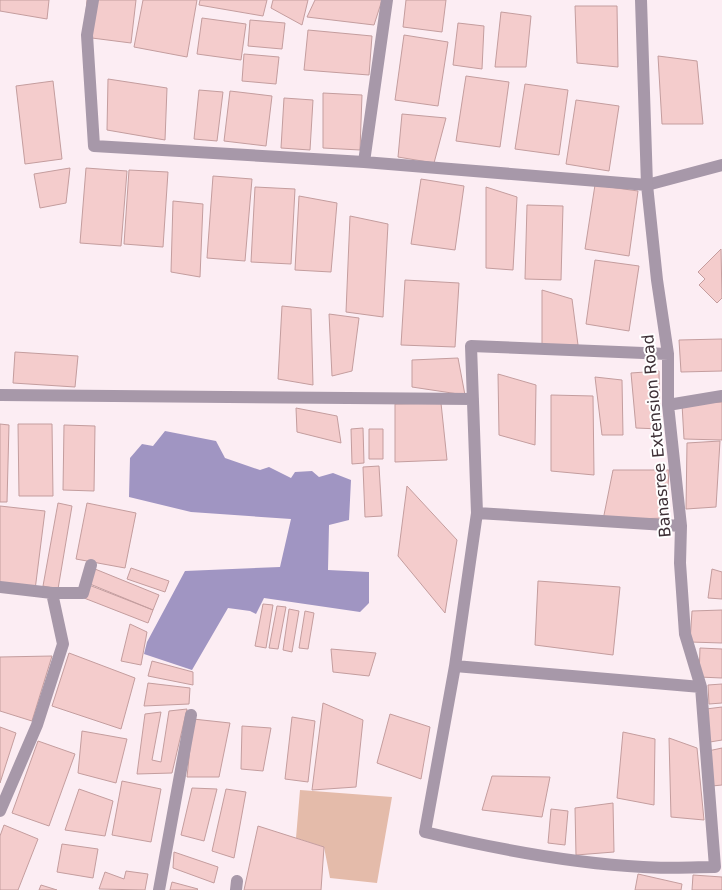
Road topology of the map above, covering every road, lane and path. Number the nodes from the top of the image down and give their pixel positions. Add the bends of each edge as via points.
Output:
1 (93, 0) edge
2 (387, 0) edge
3 (642, 0) edge
4 (364, 162) junction
5 (722, 165) edge
6 (647, 185) junction
7 (668, 354) junction
8 (0, 395) edge
9 (722, 396) edge
10 (473, 399) junction
11 (668, 405) junction
12 (477, 513) junction
13 (681, 526) junction
14 (91, 565) dead end
15 (0, 587) edge
16 (52, 593) junction
17 (455, 666) junction
18 (701, 688) junction
19 (190, 715) dead end
20 (0, 811) edge
21 (158, 890) edge

1 - 4 street via 87,35 94,146
2 - 4 street
3 - 6 street, Banasree Extension Road
4 - 6 street
5 - 6 street
6 - 7 street, Banasree Extension Road
7 - 10 street via 470,346
7 - 11 street, Banasree Extension Road
8 - 10 street
9 - 11 street
10 - 12 street
11 - 13 street, Banasree Extension Road
12 - 13 street
12 - 17 street
13 - 18 street, Banasree Extension Road via 685,634
14 - 16 street via 83,593
15 - 16 street
16 - 20 street via 63,644 37,725
17 - 18 street
17 - 18 street, Banasree Extension Road via 425,832 488,847 644,867 715,867
19 - 21 street

